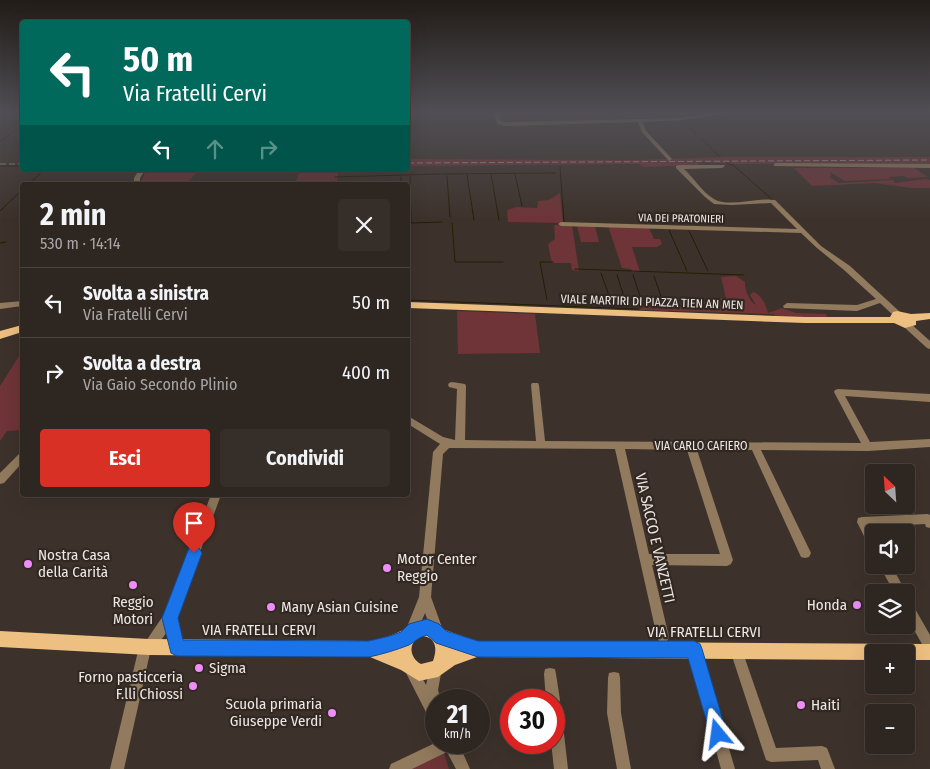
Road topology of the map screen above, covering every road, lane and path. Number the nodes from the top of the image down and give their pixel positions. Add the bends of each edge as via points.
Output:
1 (659, 148) edge
2 (669, 159) dead end
3 (776, 165) dead end
4 (722, 166) dead end
5 (930, 166) edge
6 (561, 224) dead end
7 (801, 231) junction
8 (882, 300) junction
9 (20, 304) edge
10 (410, 305) edge
11 (0, 306) edge
12 (787, 306) dead end
13 (930, 316) edge
14 (896, 317) junction
15 (908, 322) junction
16 (20, 330) edge
17 (0, 335) edge
18 (930, 346) edge
19 (452, 385) dead end
20 (535, 385) dead end
21 (930, 398) edge
22 (410, 421) edge
23 (425, 431) junction
24 (930, 443) edge
25 (456, 444) junction
26 (472, 445) junction
27 (541, 445) junction
28 (618, 446) junction
29 (691, 446) junction
30 (755, 446) junction
31 (868, 447) junction
32 (438, 452) junction
33 (20, 459) edge
34 (437, 478) junction
35 (0, 480) edge
36 (215, 497) edge
37 (930, 523) edge
38 (865, 528) edge
39 (805, 553) dead end
40 (645, 559) junction
41 (425, 596) junction
42 (170, 618) junction
43 (915, 620) edge
44 (440, 635) junction
45 (408, 636) junction
46 (663, 637) dead end
47 (0, 639) edge
48 (147, 647) junction
49 (930, 647) edge
50 (177, 648) junction
51 (369, 649) junction
52 (478, 649) junction
53 (694, 649) junction
54 (736, 650) junction
55 (930, 652) edge
56 (408, 666) junction
57 (437, 667) junction
58 (550, 674) dead end
59 (614, 678) dead end
60 (431, 689) edge
61 (552, 689) edge
62 (425, 697) edge
63 (428, 754) edge
64 (456, 754) edge
65 (559, 754) edge
66 (116, 769) edge
67 (396, 769) edge
68 (463, 769) edge
69 (561, 769) edge
70 (624, 769) edge
71 (728, 769) edge
72 (828, 769) edge

1 - 2 street
3 - 5 street
4 - 7 street via 678,167 712,201 773,201
6 - 7 street, VIA DEI PRATONIERI
7 - 8 street
8 - 12 street via 857,308
8 - 14 street
9 - 11 street
10 - 14 main road, VIALE MARTIRI DI PIAZZA TIEN AN MEN via 796,320
13 - 15 main road, VIALE MARTIRI DI PIAZZA TIEN AN MEN
14 - 15 main road, VIALE MARTIRI DI PIAZZA TIEN AN MEN
15 - 18 street
16 - 17 main road
19 - 25 street via 462,386
20 - 27 street
21 - 31 street via 838,392
22 - 23 street
23 - 25 street
23 - 32 street via 438,447
24 - 31 street, VIA CARLO CAFIERO
25 - 26 street, VIA CARLO CAFIERO
25 - 32 street via 444,446
26 - 27 street, VIA CARLO CAFIERO
26 - 34 street, VIA CARLO CAFIERO via 448,450
27 - 28 street, VIA CARLO CAFIERO
28 - 29 street, VIA CARLO CAFIERO
28 - 40 street, VIA SACCO E VANZETTI
29 - 30 street, VIA CARLO CAFIERO
29 - 40 street via 727,560
30 - 31 street, VIA CARLO CAFIERO
30 - 39 street
32 - 34 street, VIA CARLO CAFIERO
33 - 35 street
34 - 41 street, VIA CARLO CAFIERO
36 - 42 street
37 - 38 street via 928,520 862,522
40 - 46 street, VIA SACCO E VANZETTI
41 - 44 street, VIA CARLO CAFIERO
41 - 45 street, VIA CARLO CAFIERO
42 - 48 street
42 - 50 street
43 - 49 street
44 - 45 main road, VIA FRATELLI CERVI via 427,627
44 - 52 main road, VIA FRATELLI CERVI
44 - 57 main road via 444,654
45 - 51 main road, VIA FRATELLI CERVI via 389,645
45 - 56 main road via 403,650
47 - 48 main road, VIA FRATELLI CERVI
48 - 50 main road, VIA FRATELLI CERVI
48 - 66 street
50 - 51 main road, VIA FRATELLI CERVI
51 - 56 main road, VIA FRATELLI CERVI
52 - 53 main road, VIA FRATELLI CERVI
52 - 57 main road, VIA FRATELLI CERVI via 456,655
53 - 54 main road, VIA FRATELLI CERVI
53 - 71 street
54 - 55 main road, VIA FRATELLI CERVI
54 - 72 street via 771,755 822,753
56 - 57 main road, VIA FRATELLI CERVI via 423,673
56 - 62 street
57 - 60 street
58 - 61 street
59 - 70 street via 614,712
63 - 67 street
64 - 68 street
65 - 69 street

